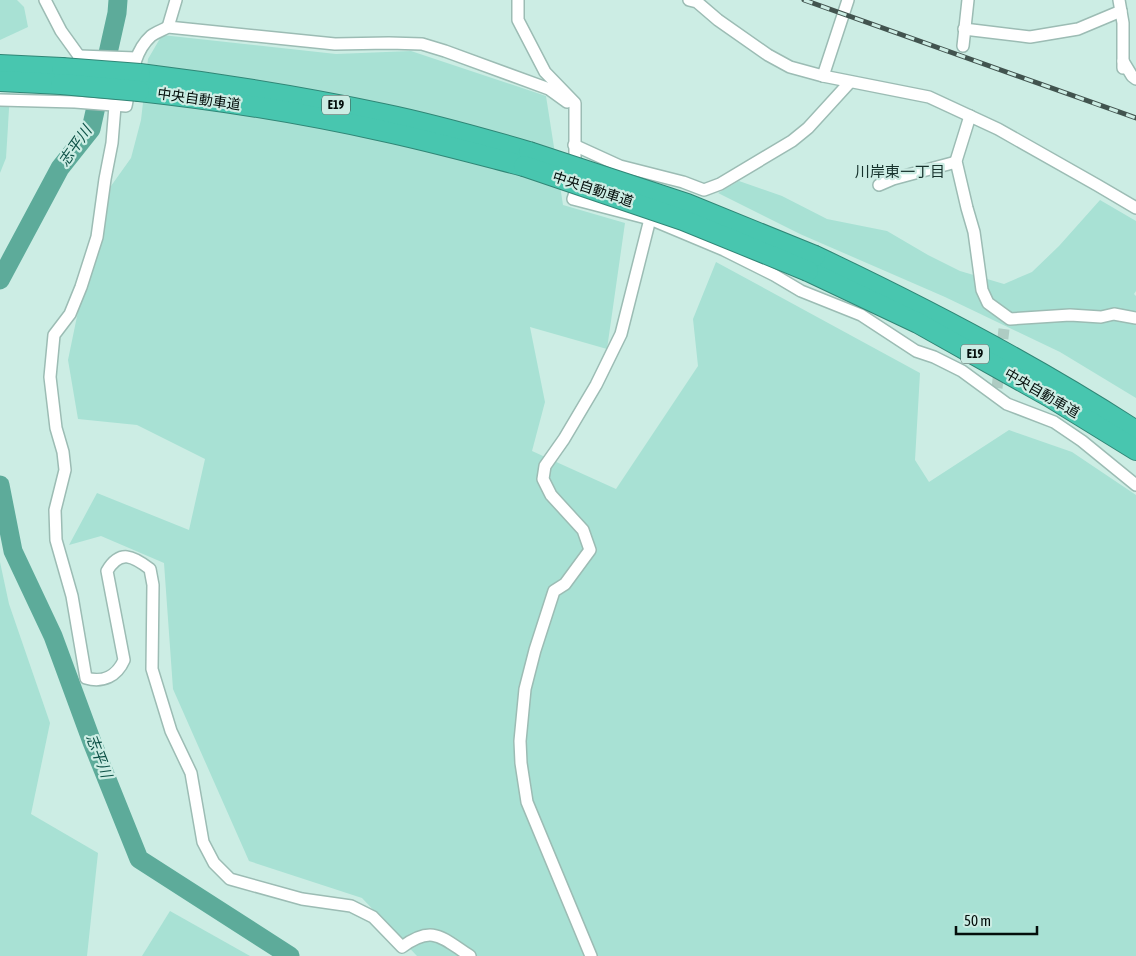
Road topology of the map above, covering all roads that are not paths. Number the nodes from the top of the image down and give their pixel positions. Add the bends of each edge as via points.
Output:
1 (45, 0) edge
2 (176, 0) edge
3 (518, 0) edge
4 (689, 0) edge
5 (848, 0) edge
6 (968, 0) edge
7 (1120, 6) edge
8 (168, 26) junction
9 (964, 29) junction
10 (963, 46) dead end
11 (79, 56) junction
12 (0, 65) edge
13 (138, 74) junction
14 (62, 76) junction
15 (823, 76) junction
16 (1136, 79) edge
17 (0, 81) edge
18 (850, 82) junction
19 (0, 100) edge
20 (75, 102) junction
21 (116, 106) junction
22 (576, 115) junction
23 (970, 116) junction
24 (574, 145) junction
25 (956, 162) junction
26 (879, 185) dead end
27 (1136, 208) edge
28 (650, 220) junction
29 (811, 264) junction
30 (927, 310) junction
31 (1136, 318) edge
32 (1050, 397) junction
33 (1136, 422) edge
34 (1136, 431) edge
35 (1136, 450) edge
36 (1136, 460) edge
37 (1136, 485) edge
38 (470, 956) edge
39 (591, 956) edge

1 - 11 street
2 - 8 street
3 - 22 street via 518,20 546,72 575,103
4 - 15 street via 697,2 768,55 790,67
5 - 15 street
6 - 9 street
7 - 9 street via 1078,29 1030,37
7 - 16 street via 1123,64
8 - 13 street via 152,35 142,46
8 - 22 street via 336,44 422,44 549,89 565,100
9 - 10 street
11 - 13 street
11 - 20 street
12 - 14 highway, 中央自動車道 / E19
13 - 14 highway, 中央自動車道 / E19, bridge
13 - 21 street via 126,106
13 - 29 highway, 中央自動車道 / E19, bridge via 212,100 527,159 687,204
14 - 17 highway, 中央自動車道 / E19
15 - 18 street
18 - 23 street via 929,98
18 - 24 street via 792,141 720,184 704,190 620,166
19 - 20 street
20 - 21 street
21 - 38 street via 97,237 70,314 54,335 50,377 65,470 55,510 56,540 72,596 86,678 106,679 120,670 124,660 107,571 123,556 136,559 150,569 152,669 171,731 190,773 203,842 214,863 230,879 302,899 351,906 373,917 402,947 424,934 441,937
22 - 24 street
23 - 25 street
23 - 27 street
24 - 28 street via 573,199
25 - 26 street
25 - 31 street via 974,232 982,290 1007,324 1070,315 1102,317 1114,314
28 - 37 street via 724,250 800,291 861,315 916,351 962,371 995,392 1007,404 1054,422
28 - 39 street via 621,334 596,385 545,466 544,478 551,495 583,530 590,550 565,584 554,591 525,689 520,741 527,802
29 - 30 highway, 中央自動車道 / E19
29 - 32 highway, 中央自動車道 / E19
30 - 33 highway via 1042,365
30 - 34 highway, 中央自動車道 / E19 via 1042,372
32 - 35 highway, 中央自動車道 / E19
32 - 36 highway

